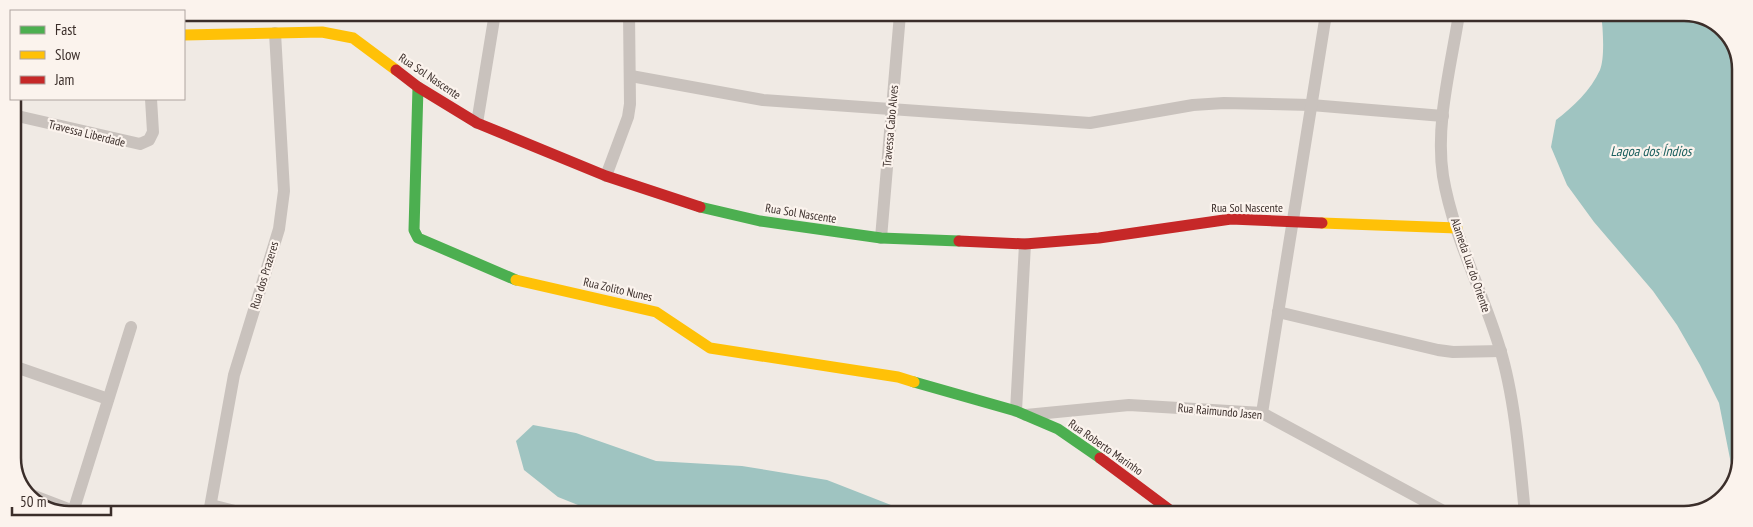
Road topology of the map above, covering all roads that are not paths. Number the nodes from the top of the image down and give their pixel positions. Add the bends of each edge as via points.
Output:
1 (494, 21) edge
2 (629, 21) edge
3 (899, 21) edge
4 (1325, 21) edge
5 (1458, 21) edge
6 (275, 33) junction
7 (185, 35) edge
8 (631, 76) junction
9 (418, 87) junction
10 (151, 100) edge
11 (1311, 105) junction
12 (892, 110) junction
13 (1443, 116) junction
14 (21, 117) edge
15 (477, 123) junction
16 (606, 176) junction
17 (1292, 220) junction
18 (1457, 228) junction
19 (881, 238) junction
20 (1025, 244) junction
21 (1278, 312) junction
22 (130, 327) dead end
23 (1501, 351) junction
24 (21, 369) edge
25 (108, 399) junction
26 (1262, 412) junction
27 (1021, 413) junction
28 (78, 506) edge
29 (211, 506) edge
30 (1164, 506) edge
31 (1433, 506) edge
32 (1524, 506) edge

1 - 15 street
2 - 8 street
3 - 12 street, Travessa Cabo Alves
4 - 11 street
5 - 13 street, Alameda Luz do Oriente
6 - 7 street, Rua Sol Nascente
6 - 9 street, Rua Sol Nascente via 322,32 352,38
6 - 29 street, Rua dos Prazeres via 284,191 279,229 234,375
8 - 12 street via 763,100
8 - 16 street via 628,117
9 - 15 street, Rua Sol Nascente
9 - 27 street, Rua Zolito Nunes via 414,230 418,238 513,279 656,312 710,348 879,372
10 - 14 street, Travessa Liberdade via 153,132 149,140 140,144
11 - 12 street via 1193,105 1090,123
11 - 13 street
11 - 17 street
12 - 19 street, Travessa Cabo Alves
13 - 18 street, Alameda Luz do Oriente via 1443,177
15 - 16 street, Rua Sol Nascente
16 - 19 street, Rua Sol Nascente via 691,205 760,221
17 - 18 street, Rua Sol Nascente
17 - 20 street, Rua Sol Nascente via 1211,220 1100,238
17 - 21 street
18 - 23 street, Alameda Luz do Oriente
19 - 20 street, Rua Sol Nascente
20 - 27 street
21 - 23 street via 1438,350
21 - 26 street
22 - 25 street
23 - 32 street, Alameda Luz do Oriente via 1517,440
24 - 25 street
25 - 28 street
26 - 27 street, Rua Raimundo Jasen via 1129,405
26 - 31 street, Rua Raimundo Jasen
27 - 30 street, Rua Roberto Marinho via 1074,439

